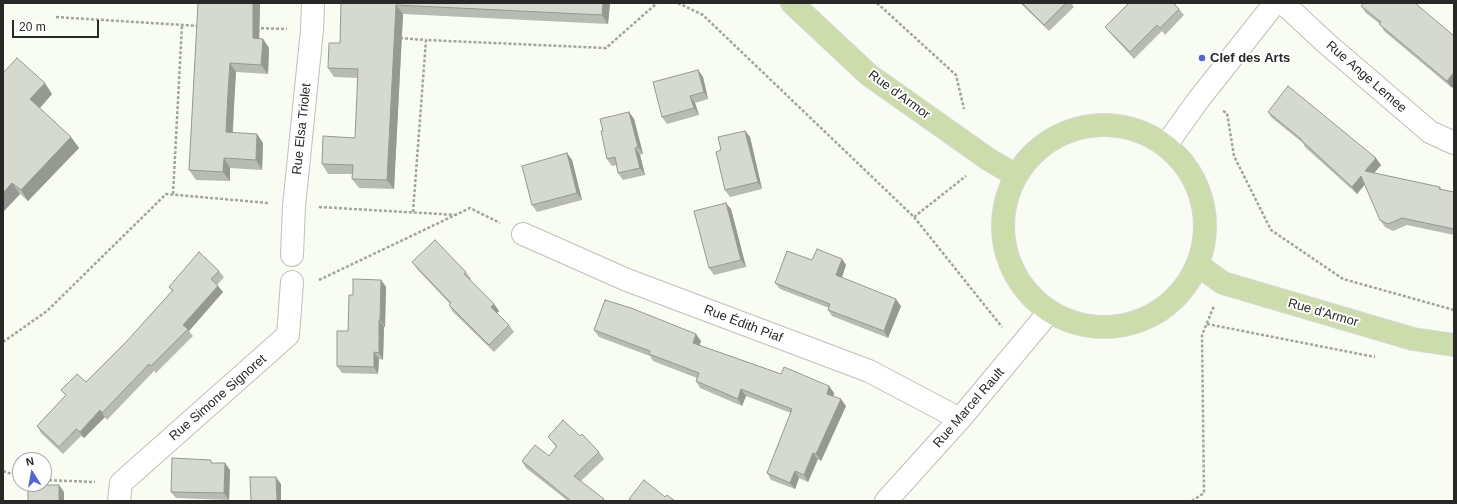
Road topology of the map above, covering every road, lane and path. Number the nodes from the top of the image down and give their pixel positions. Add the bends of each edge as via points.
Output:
1 (313, 3) edge
2 (657, 3) edge
3 (678, 3) edge
4 (792, 3) edge
5 (877, 3) edge
6 (1275, 3) edge
7 (1283, 3) edge
8 (56, 17) dead end
9 (182, 25) junction
10 (205, 26) edge
11 (251, 28) edge
12 (312, 30) junction
13 (396, 38) edge
14 (426, 40) junction
15 (1199, 99) junction
16 (967, 116) dead end
17 (1454, 143) edge
18 (1166, 144) junction
19 (988, 159) junction
20 (1015, 175) junction
21 (173, 194) junction
22 (294, 206) junction
23 (413, 212) junction
24 (457, 215) junction
25 (914, 217) junction
26 (523, 234) joint
27 (292, 255) dead end
28 (1198, 265) junction
29 (1223, 283) junction
30 (291, 288) joint
31 (1454, 310) edge
32 (1049, 312) junction
33 (1207, 324) junction
34 (3, 342) edge
35 (1454, 345) edge
36 (1019, 348) junction
37 (1378, 358) dead end
38 (960, 419) junction
39 (52, 481) edge
40 (120, 492) edge
41 (886, 501) edge
42 (1192, 501) edge

1 - 12 street, Rue Elsa Triolet
2 - 14 path via 606,48
3 - 25 path via 703,15
4 - 19 main road, Rue d'Armor via 869,75
5 - 16 path via 956,75
6 - 15 street
7 - 17 street, Rue Ange Lemee via 1430,132
8 - 9 path
9 - 10 path
9 - 21 path
11 - 12 path
12 - 22 street, Rue Elsa Triolet
13 - 14 path
14 - 23 path
15 - 18 street
15 - 31 path via 1227,113 1234,156 1271,230 1343,280
18 - 20 main road via 1135,128 1101,124 1067,131 1037,148
18 - 28 main road via 1189,169 1203,199 1206,233
19 - 20 main road, Rue d'Armor
19 - 25 path
20 - 32 main road via 1004,204 1002,235 1010,265 1026,292
21 - 22 path
21 - 34 path via 166,194 47,312
22 - 23 path
22 - 27 street, Rue Elsa Triolet
23 - 24 path
24 - 26 path via 470,208
24 - 30 path
25 - 36 path
26 - 38 street, Rue Édith Piaf via 627,280 869,371
28 - 29 main road, Rue d'Armor
28 - 32 main road via 1184,291 1161,310 1134,323 1105,328 1076,324
29 - 33 path
29 - 35 main road, Rue d'Armor via 1413,339
30 - 40 street, Rue Simone Signoret via 288,335
32 - 36 street, Rue Marcel Rault
33 - 37 path
33 - 42 path via 1202,335 1204,493
36 - 38 street, Rue Marcel Rault
38 - 41 street, Rue Marcel Rault
39 - 40 path

